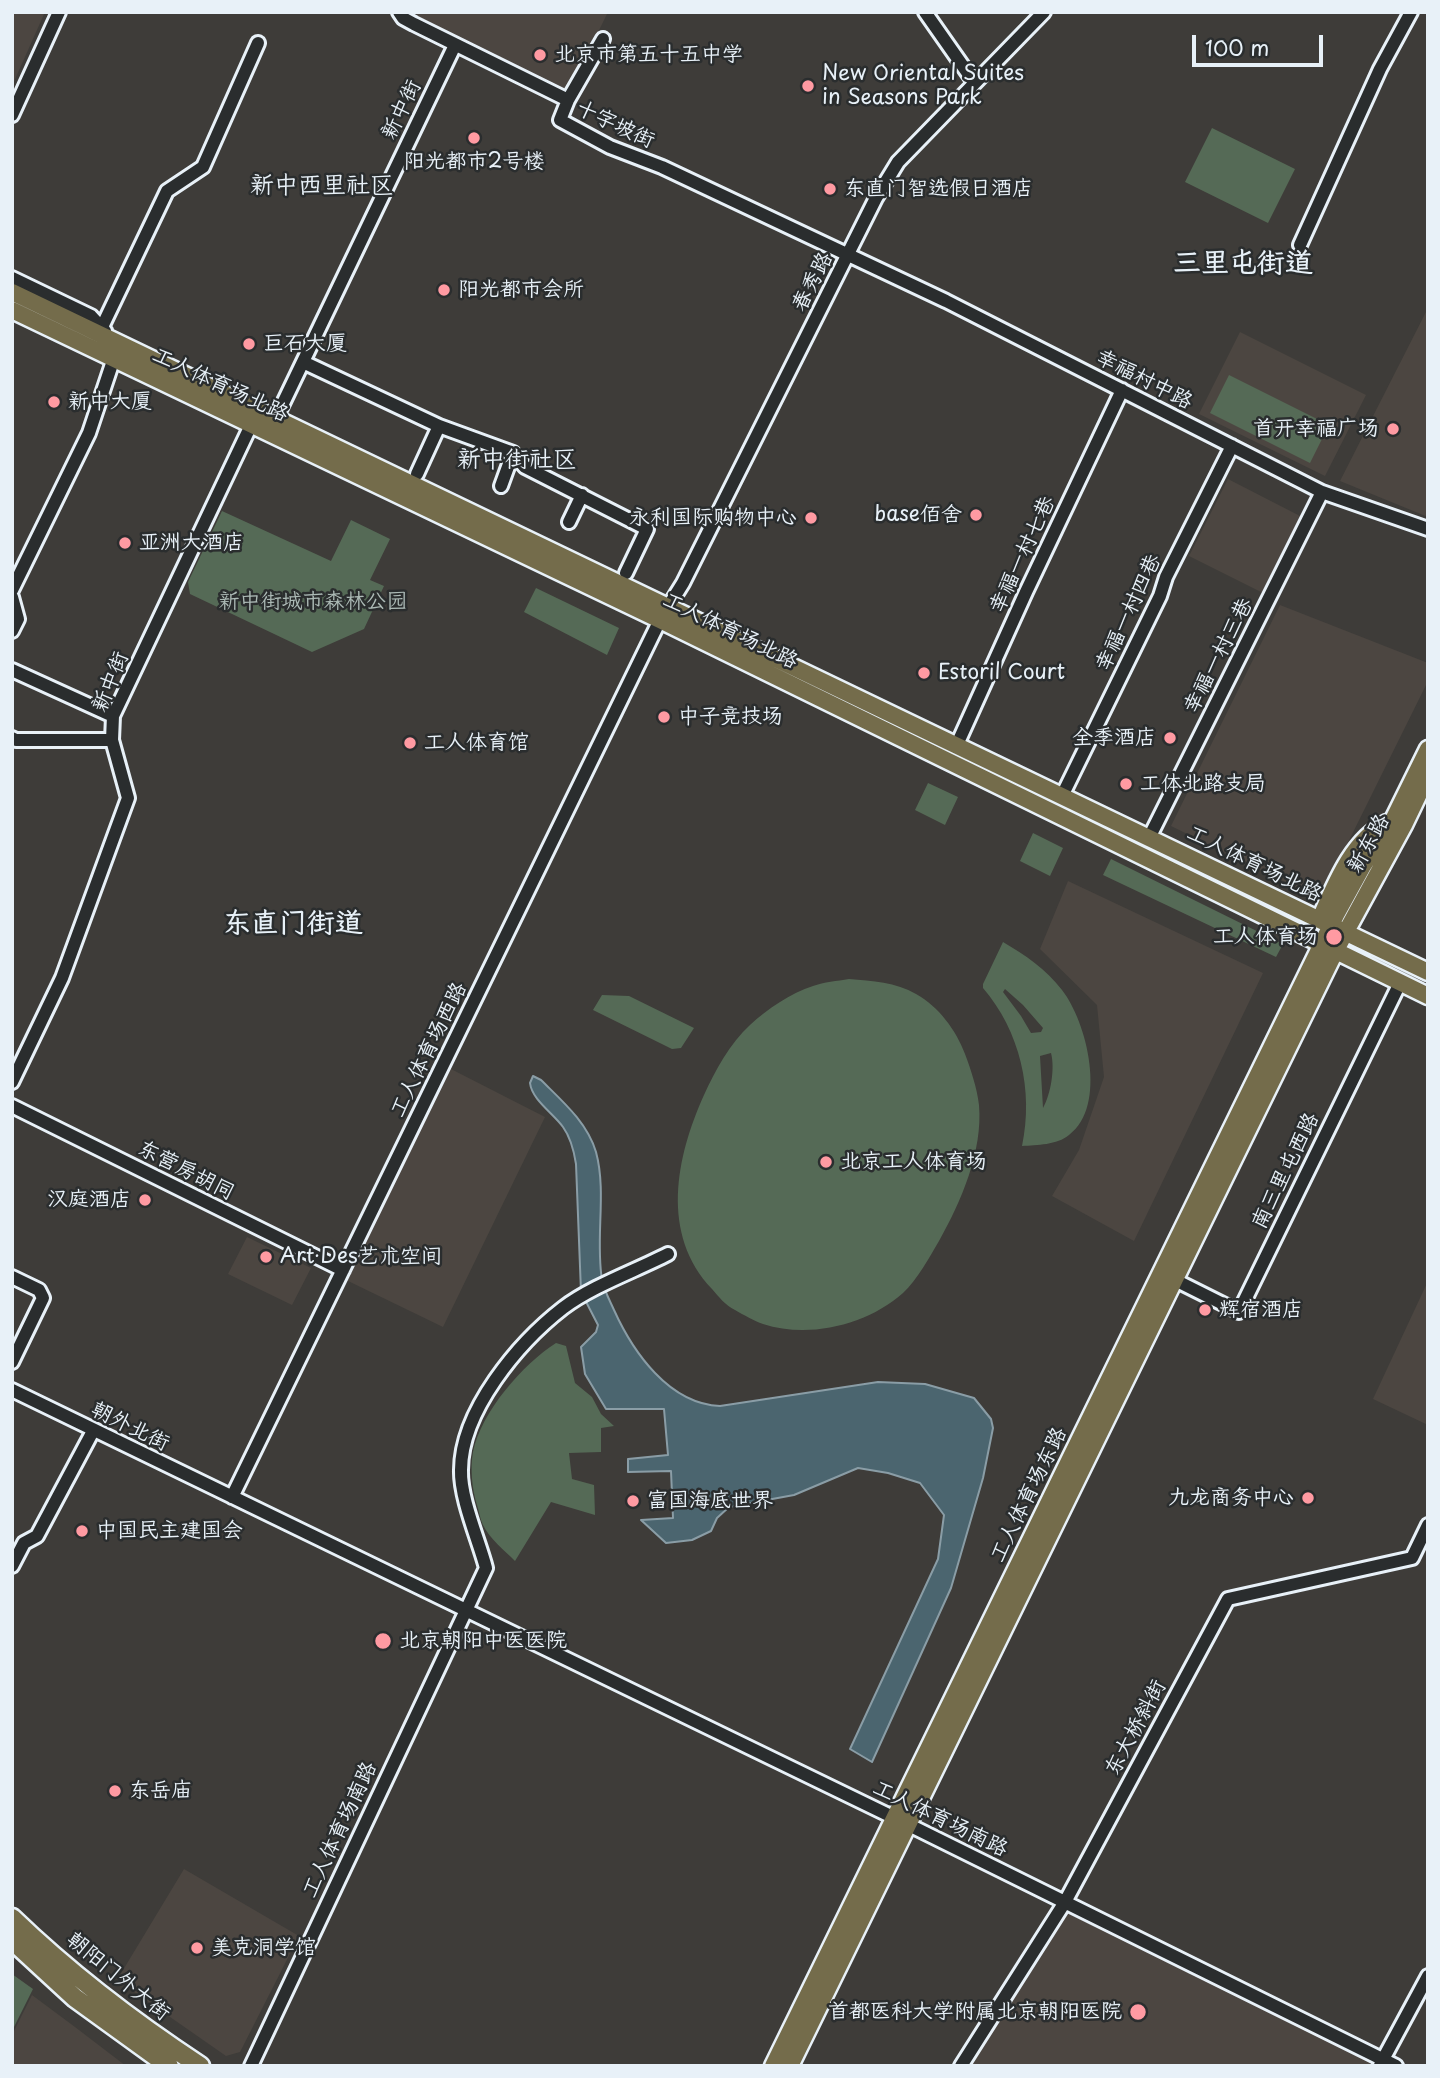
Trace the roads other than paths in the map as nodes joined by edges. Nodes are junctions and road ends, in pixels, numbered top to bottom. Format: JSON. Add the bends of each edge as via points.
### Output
{"nodes":[{"id":1,"x":59,"y":12,"type":"edge"},
{"id":2,"x":399,"y":12,"type":"edge"},
{"id":3,"x":925,"y":12,"type":"edge"},
{"id":4,"x":1044,"y":12,"type":"edge"},
{"id":5,"x":1411,"y":12,"type":"edge"},
{"id":6,"x":603,"y":40,"type":"dead end"},
{"id":7,"x":258,"y":43,"type":"dead end"},
{"id":8,"x":455,"y":45,"type":"junction"},
{"id":9,"x":974,"y":82,"type":"junction"},
{"id":10,"x":568,"y":100,"type":"junction"},
{"id":11,"x":12,"y":115,"type":"edge"},
{"id":12,"x":1300,"y":245,"type":"dead end"},
{"id":13,"x":848,"y":255,"type":"junction"},
{"id":14,"x":12,"y":278,"type":"edge"},
{"id":15,"x":12,"y":292,"type":"edge"},
{"id":16,"x":12,"y":310,"type":"edge"},
{"id":17,"x":102,"y":327,"type":"junction"},
{"id":18,"x":115,"y":349,"type":"junction"},
{"id":19,"x":303,"y":362,"type":"junction"},
{"id":20,"x":1122,"y":390,"type":"junction"},
{"id":21,"x":276,"y":418,"type":"junction"},
{"id":22,"x":252,"y":423,"type":"junction"},
{"id":23,"x":439,"y":426,"type":"junction"},
{"id":24,"x":1233,"y":446,"type":"junction"},
{"id":25,"x":513,"y":453,"type":"junction"},
{"id":26,"x":416,"y":474,"type":"dead end"},
{"id":27,"x":501,"y":486,"type":"dead end"},
{"id":28,"x":1322,"y":492,"type":"junction"},
{"id":29,"x":582,"y":495,"type":"junction"},
{"id":30,"x":569,"y":522,"type":"dead end"},
{"id":31,"x":1428,"y":529,"type":"edge"},
{"id":32,"x":626,"y":573,"type":"dead end"},
{"id":33,"x":12,"y":590,"type":"edge"},
{"id":34,"x":12,"y":597,"type":"edge"},
{"id":35,"x":664,"y":613,"type":"junction"},
{"id":36,"x":12,"y":631,"type":"edge"},
{"id":37,"x":12,"y":670,"type":"edge"},
{"id":38,"x":113,"y":716,"type":"junction"},
{"id":39,"x":12,"y":738,"type":"edge"},
{"id":40,"x":960,"y":738,"type":"dead end"},
{"id":41,"x":113,"y":740,"type":"junction"},
{"id":42,"x":1428,"y":750,"type":"edge"},
{"id":43,"x":1428,"y":775,"type":"edge"},
{"id":44,"x":1062,"y":796,"type":"junction"},
{"id":45,"x":1149,"y":838,"type":"junction"},
{"id":46,"x":1332,"y":926,"type":"junction"},
{"id":47,"x":1329,"y":947,"type":"junction"},
{"id":48,"x":1428,"y":972,"type":"edge"},
{"id":49,"x":1400,"y":983,"type":"junction"},
{"id":50,"x":1428,"y":996,"type":"edge"},
{"id":51,"x":12,"y":1082,"type":"edge"},
{"id":52,"x":12,"y":1106,"type":"edge"},
{"id":53,"x":668,"y":1254,"type":"dead end"},
{"id":54,"x":343,"y":1270,"type":"junction"},
{"id":55,"x":12,"y":1277,"type":"edge"},
{"id":56,"x":1175,"y":1280,"type":"junction"},
{"id":57,"x":12,"y":1363,"type":"edge"},
{"id":58,"x":12,"y":1390,"type":"edge"},
{"id":59,"x":93,"y":1431,"type":"junction"},
{"id":60,"x":232,"y":1497,"type":"junction"},
{"id":61,"x":1428,"y":1525,"type":"edge"},
{"id":62,"x":12,"y":1566,"type":"edge"},
{"id":63,"x":465,"y":1611,"type":"junction"},
{"id":64,"x":901,"y":1821,"type":"junction"},
{"id":65,"x":1065,"y":1902,"type":"junction"},
{"id":66,"x":12,"y":1918,"type":"edge"},
{"id":67,"x":12,"y":1940,"type":"edge"},
{"id":68,"x":1428,"y":1976,"type":"edge"},
{"id":69,"x":1382,"y":2063,"type":"edge"},
{"id":70,"x":169,"y":2066,"type":"edge"},
{"id":71,"x":200,"y":2066,"type":"edge"},
{"id":72,"x":251,"y":2066,"type":"edge"},
{"id":73,"x":774,"y":2066,"type":"edge"},
{"id":74,"x":790,"y":2066,"type":"edge"},
{"id":75,"x":961,"y":2066,"type":"edge"},
{"id":76,"x":1396,"y":2066,"type":"edge"}],
"edges":[{"from":1,"to":11,"type":"street"},
{"from":2,"to":8,"type":"street","name":"十字坡街"},
{"from":3,"to":9,"type":"street"},
{"from":4,"to":9,"type":"street","name":"春秀路"},
{"from":5,"to":12,"type":"street"},
{"from":6,"to":10,"type":"street"},
{"from":7,"to":17,"type":"street","via":[[203,167],[167,191]]},
{"from":8,"to":10,"type":"street","name":"十字坡街"},
{"from":8,"to":19,"type":"street","name":"新中街"},
{"from":9,"to":13,"type":"street","name":"春秀路","via":[[898,162]]},
{"from":10,"to":13,"type":"street","name":"十字坡街","via":[[560,120]]},
{"from":13,"to":20,"type":"street","name":"幸福村中路"},
{"from":13,"to":35,"type":"street","name":"春秀路"},
{"from":14,"to":17,"type":"street","name":"工人体育场北路","via":[[91,316]]},
{"from":15,"to":18,"type":"main road","name":"工人体育场北路"},
{"from":16,"to":18,"type":"main road","name":"工人体育场北路"},
{"from":17,"to":18,"type":"street","name":"工人体育场北路"},
{"from":18,"to":21,"type":"main road","name":"工人体育场北路"},
{"from":18,"to":22,"type":"main road","name":"工人体育场北路"},
{"from":18,"to":33,"type":"street","via":[[89,433]]},
{"from":19,"to":21,"type":"street","name":"新中街"},
{"from":19,"to":23,"type":"street"},
{"from":20,"to":24,"type":"street","name":"幸福村中路"},
{"from":20,"to":40,"type":"street","name":"幸福一村七巷"},
{"from":21,"to":35,"type":"main road","name":"工人体育场北路"},
{"from":22,"to":35,"type":"main road","name":"工人体育场北路"},
{"from":22,"to":38,"type":"street","name":"新中街"},
{"from":23,"to":25,"type":"street"},
{"from":23,"to":26,"type":"street"},
{"from":24,"to":28,"type":"street","name":"幸福村中路"},
{"from":24,"to":44,"type":"street","name":"幸福一村四巷"},
{"from":25,"to":27,"type":"street"},
{"from":25,"to":29,"type":"street","via":[[525,467]]},
{"from":28,"to":31,"type":"street","name":"幸福村中路"},
{"from":28,"to":45,"type":"street","name":"幸福一村三巷"},
{"from":29,"to":30,"type":"street"},
{"from":29,"to":32,"type":"street","via":[[647,529]]},
{"from":34,"to":36,"type":"street","via":[[18,619]]},
{"from":35,"to":44,"type":"main road","name":"工人体育场北路"},
{"from":35,"to":47,"type":"main road","name":"工人体育场北路"},
{"from":35,"to":54,"type":"street","name":"工人体育场西路"},
{"from":37,"to":38,"type":"street"},
{"from":38,"to":41,"type":"street","name":"新中街"},
{"from":39,"to":41,"type":"street"},
{"from":41,"to":51,"type":"street","name":"新中街","via":[[128,798],[62,978]]},
{"from":42,"to":46,"type":"main road","name":"新东路","via":[[1393,820],[1357,847]]},
{"from":43,"to":46,"type":"main road","name":"新东路","via":[[1404,825]]},
{"from":44,"to":45,"type":"main road","name":"工人体育场北路"},
{"from":45,"to":46,"type":"main road","name":"工人体育场北路"},
{"from":46,"to":47,"type":"main road"},
{"from":46,"to":48,"type":"main road","name":"工人体育场北路"},
{"from":47,"to":49,"type":"main road","name":"工人体育场北路"},
{"from":47,"to":56,"type":"main road","name":"工人体育场东路"},
{"from":47,"to":64,"type":"main road","name":"工人体育场东路"},
{"from":49,"to":50,"type":"main road","name":"工人体育场北路"},
{"from":49,"to":56,"type":"street","name":"南三里屯西路","via":[[1239,1312]]},
{"from":52,"to":54,"type":"street","name":"东营房胡同"},
{"from":53,"to":63,"type":"street","via":[[562,1309],[507,1362],[482,1402],[462,1450],[460,1474],[486,1568]]},
{"from":54,"to":60,"type":"street","name":"工人体育场西路"},
{"from":55,"to":57,"type":"street","via":[[38,1290],[43,1298]]},
{"from":56,"to":64,"type":"main road","name":"工人体育场东路"},
{"from":58,"to":59,"type":"street","name":"朝外北街"},
{"from":59,"to":60,"type":"street","name":"朝外北街"},
{"from":59,"to":62,"type":"street","via":[[37,1536],[24,1543]]},
{"from":60,"to":63,"type":"street","name":"工人体育场南路"},
{"from":61,"to":65,"type":"street","name":"东大桥斜街","via":[[1412,1558],[1228,1599]]},
{"from":63,"to":64,"type":"street","name":"工人体育场南路"},
{"from":63,"to":72,"type":"street","name":"工人体育场南路"},
{"from":64,"to":65,"type":"street","name":"工人体育场南路"},
{"from":64,"to":73,"type":"main road","name":"工人体育场东路"},
{"from":64,"to":74,"type":"main road","name":"工人体育场东路"},
{"from":65,"to":69,"type":"street","name":"工人体育场南路"},
{"from":65,"to":75,"type":"street","name":"东大桥斜街"},
{"from":66,"to":71,"type":"highway","name":"朝阳门外大街","via":[[102,1997]]},
{"from":67,"to":70,"type":"highway","name":"朝阳门外大街","via":[[75,1998]]},
{"from":68,"to":69,"type":"street"},
{"from":69,"to":76,"type":"street","name":"工人体育场南路"}]}
